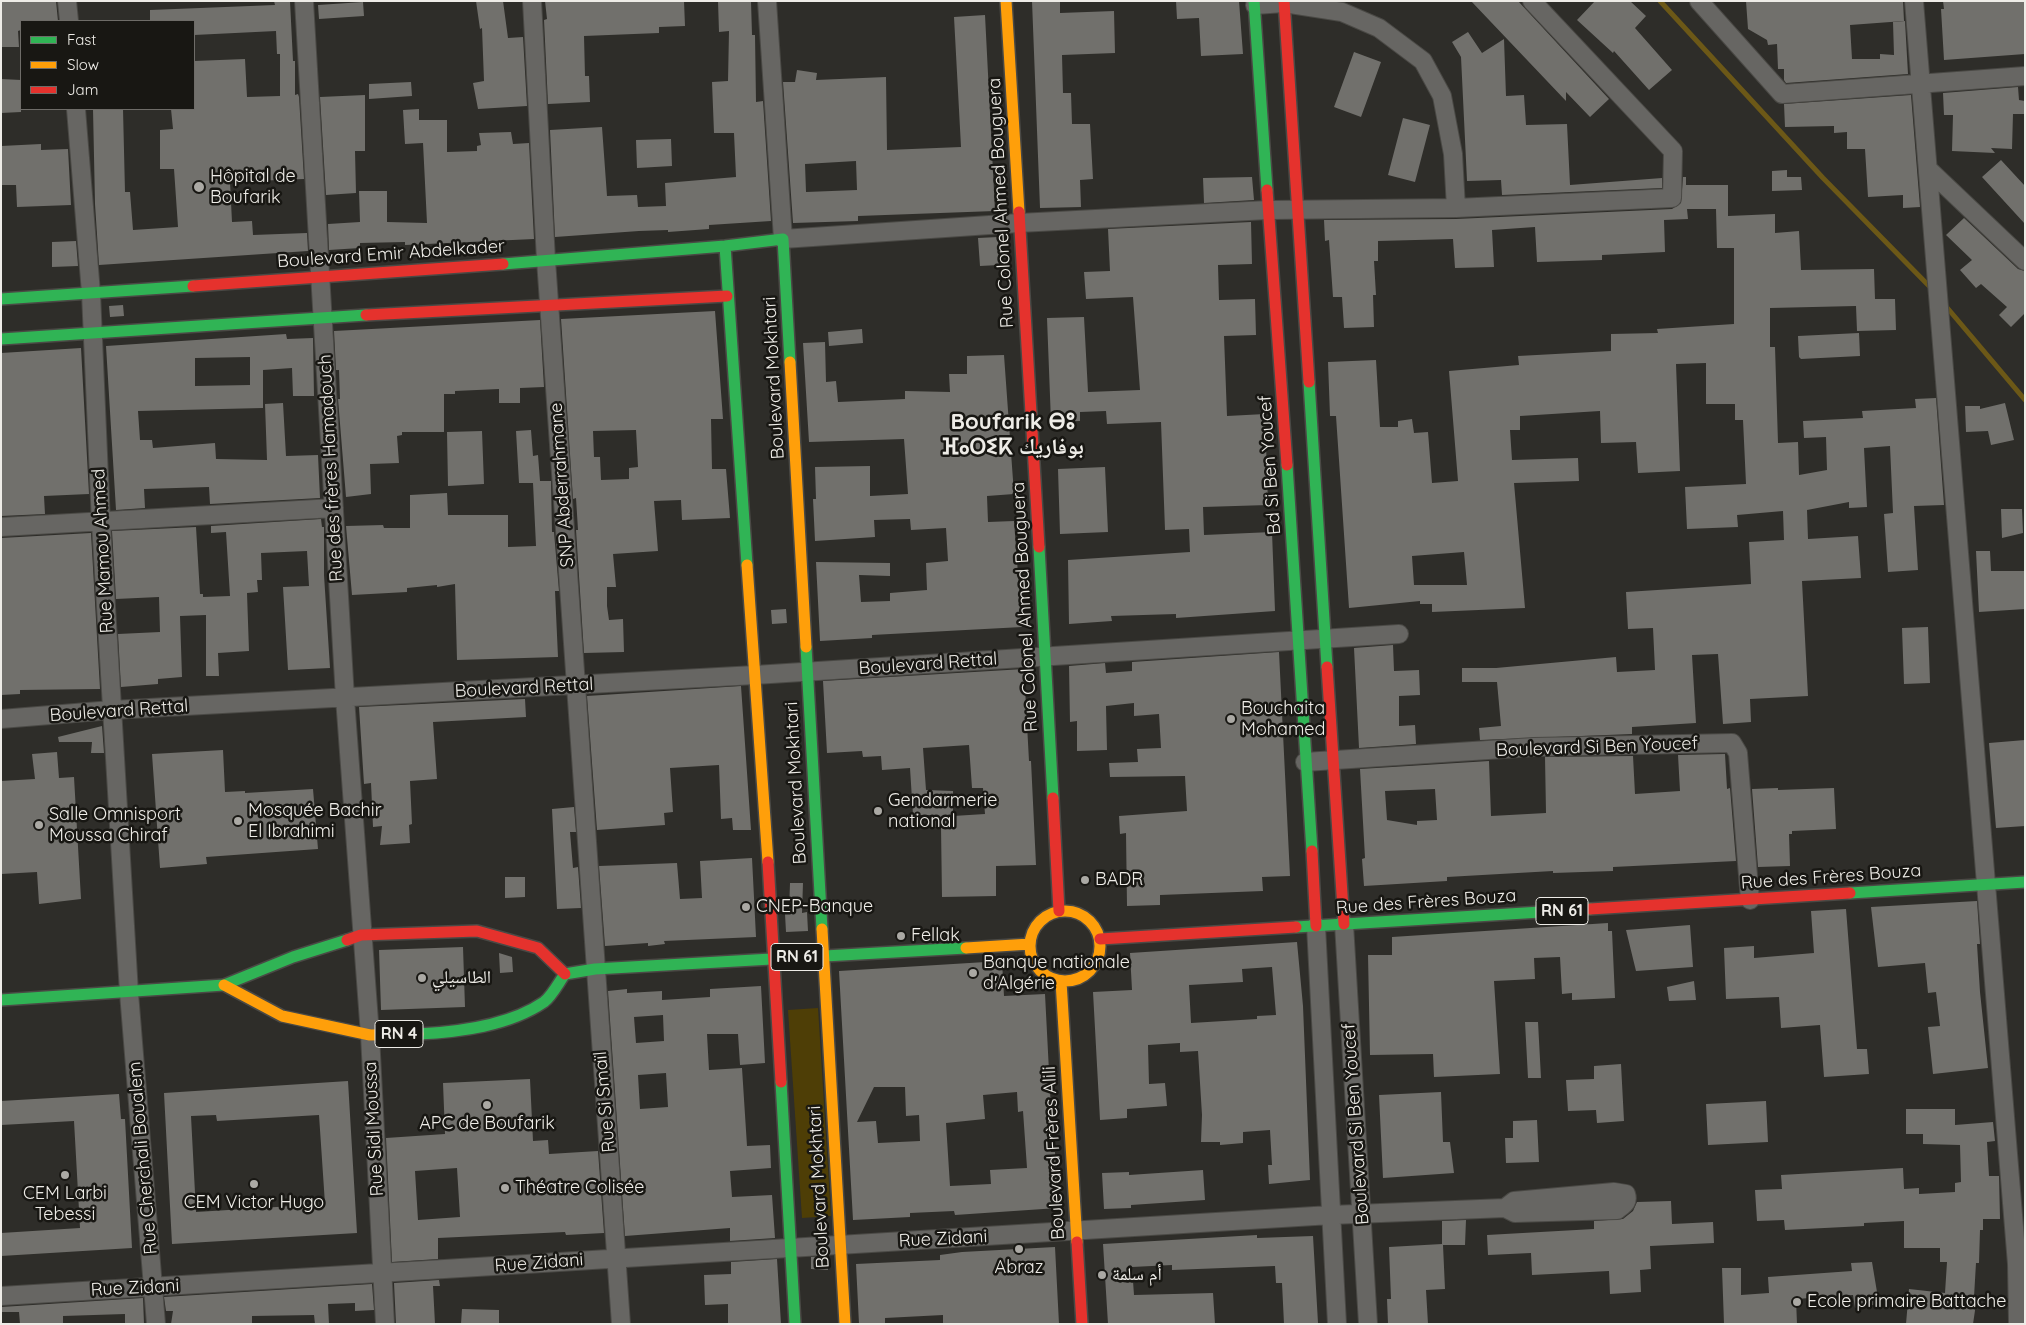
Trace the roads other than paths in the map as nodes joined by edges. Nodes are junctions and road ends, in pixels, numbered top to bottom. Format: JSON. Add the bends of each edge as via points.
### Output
{"nodes":[{"id":1,"x":67,"y":1,"type":"edge"},
{"id":2,"x":304,"y":1,"type":"edge"},
{"id":3,"x":532,"y":1,"type":"edge"},
{"id":4,"x":767,"y":1,"type":"edge"},
{"id":5,"x":1006,"y":1,"type":"edge"},
{"id":6,"x":1532,"y":1,"type":"edge"},
{"id":7,"x":1699,"y":1,"type":"edge"},
{"id":8,"x":1914,"y":1,"type":"edge"},
{"id":9,"x":1284,"y":2,"type":"edge"},
{"id":10,"x":1255,"y":3,"type":"edge"},
{"id":11,"x":69,"y":20,"type":"edge"},
{"id":12,"x":2025,"y":76,"type":"edge"},
{"id":13,"x":1921,"y":83,"type":"junction"},
{"id":14,"x":76,"y":110,"type":"edge"},
{"id":15,"x":1928,"y":169,"type":"junction"},
{"id":16,"x":1456,"y":208,"type":"junction"},
{"id":17,"x":1298,"y":209,"type":"junction"},
{"id":18,"x":1268,"y":210,"type":"junction"},
{"id":19,"x":1019,"y":223,"type":"junction"},
{"id":20,"x":783,"y":239,"type":"junction"},
{"id":21,"x":725,"y":246,"type":"junction"},
{"id":22,"x":546,"y":260,"type":"junction"},
{"id":23,"x":2025,"y":262,"type":"edge"},
{"id":24,"x":320,"y":278,"type":"junction"},
{"id":25,"x":91,"y":294,"type":"junction"},
{"id":26,"x":728,"y":296,"type":"junction"},
{"id":27,"x":1,"y":299,"type":"edge"},
{"id":28,"x":550,"y":305,"type":"junction"},
{"id":29,"x":322,"y":317,"type":"junction"},
{"id":30,"x":93,"y":334,"type":"junction"},
{"id":31,"x":1,"y":339,"type":"edge"},
{"id":32,"x":1294,"y":361,"type":"junction"},
{"id":33,"x":334,"y":508,"type":"junction"},
{"id":34,"x":101,"y":522,"type":"junction"},
{"id":35,"x":1,"y":527,"type":"edge"},
{"id":36,"x":1399,"y":634,"type":"dead end"},
{"id":37,"x":1324,"y":638,"type":"junction"},
{"id":38,"x":1299,"y":640,"type":"junction"},
{"id":39,"x":1046,"y":656,"type":"junction"},
{"id":40,"x":808,"y":672,"type":"junction"},
{"id":41,"x":755,"y":676,"type":"junction"},
{"id":42,"x":575,"y":685,"type":"junction"},
{"id":43,"x":345,"y":698,"type":"junction"},
{"id":44,"x":112,"y":710,"type":"junction"},
{"id":45,"x":1,"y":718,"type":"edge"},
{"id":46,"x":1333,"y":761,"type":"junction"},
{"id":47,"x":1305,"y":762,"type":"junction"},
{"id":48,"x":2025,"y":882,"type":"edge"},
{"id":49,"x":1987,"y":885,"type":"junction"},
{"id":50,"x":1750,"y":900,"type":"junction"},
{"id":51,"x":1059,"y":911,"type":"junction"},
{"id":52,"x":1344,"y":924,"type":"junction"},
{"id":53,"x":1316,"y":926,"type":"junction"},
{"id":54,"x":361,"y":935,"type":"junction"},
{"id":55,"x":1100,"y":939,"type":"junction"},
{"id":56,"x":1030,"y":944,"type":"junction"},
{"id":57,"x":824,"y":956,"type":"junction"},
{"id":58,"x":774,"y":959,"type":"junction"},
{"id":59,"x":595,"y":969,"type":"junction"},
{"id":60,"x":565,"y":974,"type":"junction"},
{"id":61,"x":1062,"y":981,"type":"junction"},
{"id":62,"x":224,"y":985,"type":"junction"},
{"id":63,"x":129,"y":993,"type":"junction"},
{"id":64,"x":1,"y":1000,"type":"edge"},
{"id":65,"x":370,"y":1035,"type":"junction"},
{"id":66,"x":1505,"y":1208,"type":"junction"},
{"id":67,"x":1331,"y":1215,"type":"junction"},
{"id":68,"x":1362,"y":1215,"type":"junction"},
{"id":69,"x":1077,"y":1231,"type":"junction"},
{"id":70,"x":840,"y":1246,"type":"junction"},
{"id":71,"x":791,"y":1249,"type":"junction"},
{"id":72,"x":618,"y":1257,"type":"junction"},
{"id":73,"x":382,"y":1273,"type":"junction"},
{"id":74,"x":154,"y":1287,"type":"junction"},
{"id":75,"x":1,"y":1296,"type":"edge"},
{"id":76,"x":156,"y":1324,"type":"edge"},
{"id":77,"x":385,"y":1324,"type":"edge"},
{"id":78,"x":621,"y":1324,"type":"edge"},
{"id":79,"x":795,"y":1324,"type":"edge"},
{"id":80,"x":845,"y":1324,"type":"edge"},
{"id":81,"x":1082,"y":1324,"type":"edge"},
{"id":82,"x":1337,"y":1324,"type":"edge"},
{"id":83,"x":1368,"y":1324,"type":"edge"},
{"id":84,"x":2018,"y":1324,"type":"edge"}],
"edges":[{"from":1,"to":11,"type":"street"},
{"from":2,"to":24,"type":"street","name":"Rue des frères Hamadouch"},
{"from":3,"to":22,"type":"street","name":"SNP Abderrahmane"},
{"from":4,"to":20,"type":"street"},
{"from":5,"to":19,"type":"street","name":"Rue Colonel Ahmed Bouguera"},
{"from":6,"to":16,"type":"street","via":[[1673,151],[1672,198]]},
{"from":7,"to":13,"type":"street","via":[[1782,94]]},
{"from":8,"to":13,"type":"street"},
{"from":9,"to":10,"type":"street"},
{"from":9,"to":16,"type":"street","via":[[1342,12],[1379,28],[1422,61],[1442,96],[1453,154]]},
{"from":9,"to":17,"type":"street","name":"Bd Si Ben Youcef"},
{"from":10,"to":18,"type":"street","name":"Bd Si Ben Youcef"},
{"from":12,"to":13,"type":"street"},
{"from":13,"to":15,"type":"street"},
{"from":14,"to":25,"type":"street","name":"Rue Mamou Ahmed"},
{"from":15,"to":23,"type":"street"},
{"from":15,"to":49,"type":"street"},
{"from":16,"to":17,"type":"street"},
{"from":17,"to":18,"type":"street"},
{"from":17,"to":32,"type":"street","name":"Bd Si Ben Youcef"},
{"from":18,"to":19,"type":"street"},
{"from":18,"to":32,"type":"street","name":"Bd Si Ben Youcef"},
{"from":19,"to":20,"type":"street"},
{"from":19,"to":39,"type":"street","name":"Rue Colonel Ahmed Bouguera"},
{"from":20,"to":21,"type":"street","name":"Boulevard Emir Abdelkader"},
{"from":20,"to":40,"type":"street","name":"Boulevard Mokhtari"},
{"from":21,"to":22,"type":"street","name":"Boulevard Emir Abdelkader"},
{"from":21,"to":26,"type":"street","name":"Boulevard Mokhtari"},
{"from":22,"to":24,"type":"street","name":"Boulevard Emir Abdelkader"},
{"from":22,"to":28,"type":"street","name":"SNP Abderrahmane"},
{"from":24,"to":25,"type":"street","name":"Boulevard Emir Abdelkader"},
{"from":24,"to":29,"type":"street","name":"Rue des frères Hamadouch"},
{"from":25,"to":27,"type":"street","name":"Boulevard Emir Abdelkader"},
{"from":25,"to":30,"type":"street","name":"Rue Mamou Ahmed"},
{"from":26,"to":28,"type":"street"},
{"from":26,"to":41,"type":"street","name":"Boulevard Mokhtari"},
{"from":28,"to":29,"type":"street"},
{"from":28,"to":42,"type":"street","name":"SNP Abderrahmane"},
{"from":29,"to":30,"type":"street"},
{"from":29,"to":33,"type":"street","name":"Rue des frères Hamadouch"},
{"from":30,"to":31,"type":"street"},
{"from":30,"to":34,"type":"street","name":"Rue Mamou Ahmed"},
{"from":32,"to":37,"type":"street","name":"Bd Si Ben Youcef"},
{"from":32,"to":38,"type":"street","name":"Bd Si Ben Youcef"},
{"from":33,"to":34,"type":"street"},
{"from":33,"to":43,"type":"street","name":"Rue des frères Hamadouch"},
{"from":34,"to":35,"type":"street"},
{"from":34,"to":44,"type":"street","name":"Rue Mamou Ahmed"},
{"from":36,"to":37,"type":"street","name":"Boulevard Rettal"},
{"from":37,"to":38,"type":"street","name":"Boulevard Rettal"},
{"from":37,"to":46,"type":"street","name":"Bd Si Ben Youcef"},
{"from":38,"to":39,"type":"street","name":"Boulevard Rettal"},
{"from":38,"to":47,"type":"street","name":"Bd Si Ben Youcef"},
{"from":39,"to":40,"type":"street","name":"Boulevard Rettal"},
{"from":39,"to":51,"type":"street","name":"Rue Colonel Ahmed Bouguera"},
{"from":40,"to":41,"type":"street","name":"Boulevard Rettal"},
{"from":40,"to":57,"type":"street","name":"Boulevard Mokhtari"},
{"from":41,"to":42,"type":"street","name":"Boulevard Rettal"},
{"from":41,"to":58,"type":"street","name":"Boulevard Mokhtari"},
{"from":42,"to":43,"type":"street","name":"Boulevard Rettal"},
{"from":42,"to":59,"type":"street","name":"SNP Abderrahmane"},
{"from":43,"to":44,"type":"street","name":"Boulevard Rettal"},
{"from":43,"to":54,"type":"street","name":"Rue des frères Hamadouch"},
{"from":44,"to":45,"type":"street","name":"Boulevard Rettal"},
{"from":44,"to":63,"type":"street","name":"Rue Mamou Ahmed"},
{"from":46,"to":47,"type":"street","name":"Boulevard Si Ben Youcef"},
{"from":46,"to":50,"type":"street","name":"Boulevard Si Ben Youcef","via":[[1534,747],[1732,743],[1738,753]]},
{"from":46,"to":52,"type":"street","name":"Bd Si Ben Youcef"},
{"from":47,"to":53,"type":"street","name":"Bd Si Ben Youcef"},
{"from":48,"to":49,"type":"street","name":"Rue des Frères Bouza","number":"RN 61"},
{"from":49,"to":50,"type":"street","name":"Rue des Frères Bouza","number":"RN 61"},
{"from":49,"to":84,"type":"street","via":[[2017,1264]]},
{"from":50,"to":52,"type":"street","name":"Rue des Frères Bouza","number":"RN 61"},
{"from":51,"to":55,"type":"street","via":[[1081,914],[1089,920]]},
{"from":51,"to":56,"type":"street","via":[[1039,922],[1032,932]]},
{"from":52,"to":53,"type":"street","name":"Rue des Frères Bouza","number":"RN 61"},
{"from":52,"to":68,"type":"street","name":"Boulevard Si Ben Youcef"},
{"from":53,"to":55,"type":"street","name":"Rue des Frères Bouza","number":"RN 61"},
{"from":53,"to":67,"type":"street","name":"Boulevard Si Ben Youcef"},
{"from":54,"to":60,"type":"street","via":[[477,931],[538,948]]},
{"from":54,"to":62,"type":"street","via":[[293,957]]},
{"from":54,"to":65,"type":"street","name":"Rue Sidi Moussa"},
{"from":55,"to":61,"type":"street","via":[[1100,952],[1086,974]]},
{"from":56,"to":57,"type":"street","number":"RN 61"},
{"from":56,"to":61,"type":"street","via":[[1035,964],[1042,973]]},
{"from":57,"to":58,"type":"street","number":"RN 61"},
{"from":57,"to":70,"type":"street","name":"Boulevard Mokhtari"},
{"from":58,"to":59,"type":"street","number":"RN 61"},
{"from":58,"to":71,"type":"street","name":"Boulevard Mokhtari"},
{"from":59,"to":60,"type":"street","number":"RN 61"},
{"from":59,"to":72,"type":"street","name":"Rue Si Smaïl"},
{"from":60,"to":65,"type":"street","number":"RN 4","via":[[545,1001],[496,1024],[438,1033]]},
{"from":61,"to":69,"type":"street","name":"Boulevard Frères Alili"},
{"from":62,"to":63,"type":"street"},
{"from":62,"to":65,"type":"street","number":"RN 4","via":[[282,1016]]},
{"from":63,"to":64,"type":"street"},
{"from":63,"to":74,"type":"street","name":"Rue Cherchali Boualem"},
{"from":65,"to":73,"type":"street","name":"Rue Sidi Moussa"},
{"from":66,"to":66,"type":"street","via":[[1515,1213],[1617,1210],[1628,1199],[1626,1194],[1614,1192],[1514,1201]]},
{"from":66,"to":68,"type":"street","name":"Rue Zidani"},
{"from":67,"to":68,"type":"street","name":"Rue Zidani"},
{"from":67,"to":69,"type":"street","name":"Rue Zidani"},
{"from":67,"to":82,"type":"street","name":"Boulevard Si Ben Youcef"},
{"from":68,"to":83,"type":"street","name":"Boulevard Si Ben Youcef"},
{"from":69,"to":70,"type":"street","name":"Rue Zidani"},
{"from":69,"to":81,"type":"street","name":"Boulevard Frères Alili"},
{"from":70,"to":71,"type":"street","name":"Rue Zidani"},
{"from":70,"to":80,"type":"street","name":"Boulevard Mokhtari"},
{"from":71,"to":72,"type":"street","name":"Rue Zidani"},
{"from":71,"to":79,"type":"street","name":"Boulevard Mokhtari"},
{"from":72,"to":73,"type":"street","name":"Rue Zidani"},
{"from":72,"to":78,"type":"street","name":"Rue Si Smaïl"},
{"from":73,"to":74,"type":"street","name":"Rue Zidani"},
{"from":73,"to":77,"type":"street","name":"Rue Sidi Moussa"},
{"from":74,"to":75,"type":"street","name":"Rue Zidani"},
{"from":74,"to":76,"type":"street","name":"Rue Cherchali Boualem"}]}
